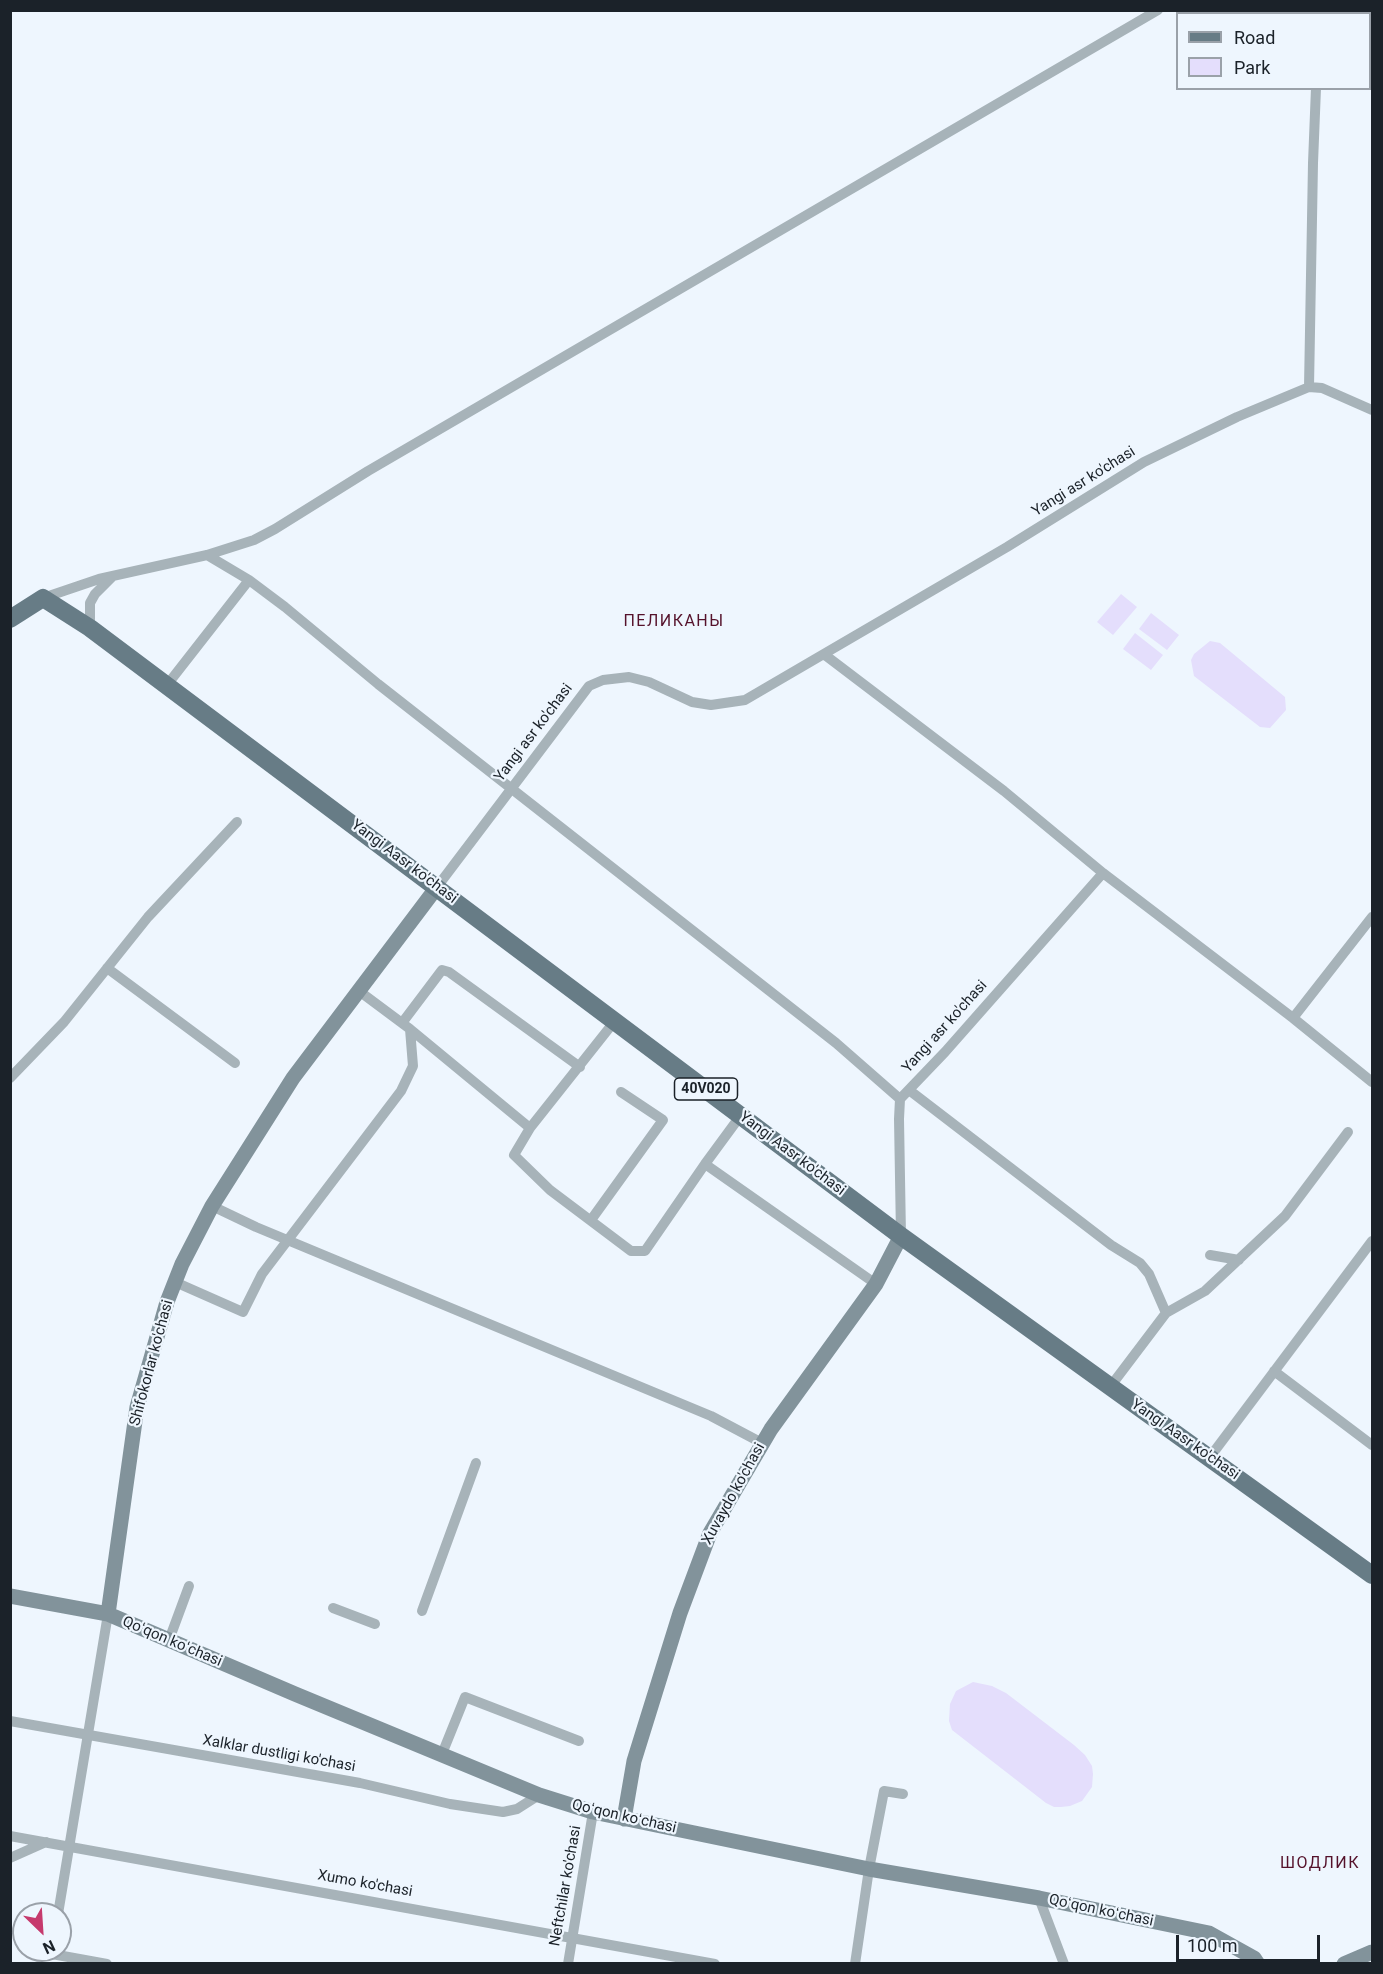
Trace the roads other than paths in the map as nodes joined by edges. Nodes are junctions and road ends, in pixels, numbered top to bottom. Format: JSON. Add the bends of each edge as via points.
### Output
{"nodes":[{"id":1,"x":1158,"y":10,"type":"edge"},
{"id":2,"x":1316,"y":90,"type":"edge"},
{"id":3,"x":1309,"y":387,"type":"junction"},
{"id":4,"x":1372,"y":410,"type":"edge"},
{"id":5,"x":207,"y":555,"type":"junction"},
{"id":6,"x":116,"y":574,"type":"junction"},
{"id":7,"x":249,"y":580,"type":"junction"},
{"id":8,"x":41,"y":605,"type":"junction"},
{"id":9,"x":10,"y":619,"type":"edge"},
{"id":10,"x":90,"y":628,"type":"junction"},
{"id":11,"x":10,"y":633,"type":"edge"},
{"id":12,"x":825,"y":655,"type":"junction"},
{"id":13,"x":167,"y":685,"type":"junction"},
{"id":14,"x":511,"y":788,"type":"junction"},
{"id":15,"x":237,"y":822,"type":"dead end"},
{"id":16,"x":1103,"y":873,"type":"junction"},
{"id":17,"x":437,"y":887,"type":"junction"},
{"id":18,"x":1372,"y":917,"type":"edge"},
{"id":19,"x":107,"y":968,"type":"junction"},
{"id":20,"x":358,"y":991,"type":"junction"},
{"id":21,"x":1293,"y":1018,"type":"junction"},
{"id":22,"x":614,"y":1022,"type":"junction"},
{"id":23,"x":406,"y":1026,"type":"junction"},
{"id":24,"x":235,"y":1063,"type":"dead end"},
{"id":25,"x":580,"y":1067,"type":"junction"},
{"id":26,"x":10,"y":1078,"type":"edge"},
{"id":27,"x":1372,"y":1082,"type":"edge"},
{"id":28,"x":909,"y":1089,"type":"junction"},
{"id":29,"x":621,"y":1092,"type":"dead end"},
{"id":30,"x":900,"y":1099,"type":"junction"},
{"id":31,"x":741,"y":1115,"type":"junction"},
{"id":32,"x":530,"y":1128,"type":"junction"},
{"id":33,"x":1348,"y":1132,"type":"dead end"},
{"id":34,"x":705,"y":1164,"type":"junction"},
{"id":35,"x":212,"y":1206,"type":"junction"},
{"id":36,"x":591,"y":1220,"type":"junction"},
{"id":37,"x":901,"y":1236,"type":"junction"},
{"id":38,"x":287,"y":1239,"type":"junction"},
{"id":39,"x":1372,"y":1241,"type":"edge"},
{"id":40,"x":1210,"y":1255,"type":"dead end"},
{"id":41,"x":1239,"y":1260,"type":"junction"},
{"id":42,"x":175,"y":1281,"type":"junction"},
{"id":43,"x":876,"y":1284,"type":"junction"},
{"id":44,"x":1166,"y":1313,"type":"junction"},
{"id":45,"x":1274,"y":1371,"type":"junction"},
{"id":46,"x":1110,"y":1387,"type":"junction"},
{"id":47,"x":762,"y":1443,"type":"junction"},
{"id":48,"x":1372,"y":1445,"type":"edge"},
{"id":49,"x":1210,"y":1457,"type":"junction"},
{"id":50,"x":477,"y":1463,"type":"dead end"},
{"id":51,"x":1372,"y":1575,"type":"edge"},
{"id":52,"x":189,"y":1586,"type":"dead end"},
{"id":53,"x":10,"y":1596,"type":"edge"},
{"id":54,"x":333,"y":1608,"type":"dead end"},
{"id":55,"x":422,"y":1611,"type":"dead end"},
{"id":56,"x":108,"y":1614,"type":"junction"},
{"id":57,"x":375,"y":1624,"type":"dead end"},
{"id":58,"x":169,"y":1640,"type":"junction"},
{"id":59,"x":10,"y":1721,"type":"edge"},
{"id":60,"x":88,"y":1735,"type":"junction"},
{"id":61,"x":579,"y":1742,"type":"dead end"},
{"id":62,"x":442,"y":1754,"type":"junction"},
{"id":63,"x":903,"y":1794,"type":"dead end"},
{"id":64,"x":539,"y":1795,"type":"junction"},
{"id":65,"x":593,"y":1812,"type":"junction"},
{"id":66,"x":624,"y":1819,"type":"junction"},
{"id":67,"x":10,"y":1836,"type":"edge"},
{"id":68,"x":46,"y":1842,"type":"junction"},
{"id":69,"x":70,"y":1845,"type":"junction"},
{"id":70,"x":10,"y":1858,"type":"edge"},
{"id":71,"x":869,"y":1869,"type":"junction"},
{"id":72,"x":1039,"y":1898,"type":"junction"},
{"id":73,"x":60,"y":1902,"type":"edge"},
{"id":74,"x":573,"y":1937,"type":"junction"},
{"id":75,"x":1372,"y":1952,"type":"edge"},
{"id":76,"x":72,"y":1959,"type":"edge"},
{"id":77,"x":107,"y":1964,"type":"edge"},
{"id":78,"x":568,"y":1964,"type":"edge"},
{"id":79,"x":715,"y":1964,"type":"edge"},
{"id":80,"x":855,"y":1964,"type":"edge"},
{"id":81,"x":1064,"y":1964,"type":"edge"},
{"id":82,"x":1257,"y":1964,"type":"edge"},
{"id":83,"x":1344,"y":1964,"type":"edge"}],
"edges":[{"from":1,"to":5,"type":"street","via":[[275,529]]},
{"from":2,"to":3,"type":"street"},
{"from":3,"to":4,"type":"street","via":[[1322,388]]},
{"from":3,"to":12,"type":"street","name":"Yangi asr ko'chasi","via":[[1144,462]]},
{"from":5,"to":6,"type":"street"},
{"from":5,"to":7,"type":"street"},
{"from":6,"to":8,"type":"street","via":[[80,584]]},
{"from":6,"to":10,"type":"street","via":[[90,603]]},
{"from":7,"to":13,"type":"street"},
{"from":7,"to":14,"type":"street"},
{"from":8,"to":9,"type":"main road"},
{"from":8,"to":10,"type":"main road","name":"Yangi Aasr ko'chasi","number":"40V020"},
{"from":8,"to":11,"type":"main road"},
{"from":10,"to":13,"type":"main road","name":"Yangi Aasr ko'chasi","number":"40V020"},
{"from":12,"to":14,"type":"street","name":"Yangi asr ko'chasi","via":[[745,700],[726,704],[692,702],[629,677],[603,680],[589,686]]},
{"from":12,"to":16,"type":"street"},
{"from":13,"to":17,"type":"main road","name":"Yangi Aasr ko'chasi","number":"40V020"},
{"from":14,"to":17,"type":"street","name":"Yangi asr ko'chasi"},
{"from":14,"to":30,"type":"street","via":[[817,1028]]},
{"from":15,"to":19,"type":"street","via":[[148,917]]},
{"from":16,"to":21,"type":"street"},
{"from":16,"to":28,"type":"street","name":"Yangi asr ko'chasi"},
{"from":17,"to":20,"type":"street","name":"Shifokorlar ko'chasi"},
{"from":17,"to":22,"type":"main road","name":"Yangi Aasr ko'chasi","number":"40V020"},
{"from":18,"to":21,"type":"street"},
{"from":19,"to":24,"type":"street"},
{"from":19,"to":26,"type":"street","via":[[64,1022]]},
{"from":20,"to":23,"type":"street"},
{"from":20,"to":35,"type":"street","name":"Shifokorlar ko'chasi","via":[[293,1078]]},
{"from":21,"to":27,"type":"street"},
{"from":22,"to":25,"type":"street"},
{"from":22,"to":31,"type":"main road","name":"Yangi Aasr ko'chasi","number":"40V020"},
{"from":23,"to":25,"type":"street","via":[[442,970]]},
{"from":23,"to":32,"type":"street"},
{"from":23,"to":38,"type":"street","via":[[412,1066],[401,1091]]},
{"from":25,"to":32,"type":"street"},
{"from":28,"to":30,"type":"street","name":"Yangi asr ko'chasi"},
{"from":28,"to":44,"type":"street","via":[[1111,1245],[1140,1263]]},
{"from":29,"to":36,"type":"street","via":[[663,1120]]},
{"from":30,"to":37,"type":"street"},
{"from":31,"to":34,"type":"street"},
{"from":31,"to":37,"type":"main road","name":"Yangi Aasr ko'chasi","number":"40V020"},
{"from":32,"to":36,"type":"street","via":[[514,1155],[549,1190]]},
{"from":33,"to":41,"type":"street","via":[[1285,1216]]},
{"from":34,"to":36,"type":"street","via":[[645,1251],[631,1251]]},
{"from":34,"to":43,"type":"street"},
{"from":35,"to":38,"type":"street"},
{"from":35,"to":42,"type":"street","name":"Shifokorlar ko'chasi"},
{"from":37,"to":43,"type":"street","name":"Xuvaydo ko'chasi"},
{"from":37,"to":46,"type":"main road","name":"Yangi Aasr ko'chasi","number":"40V020"},
{"from":38,"to":42,"type":"street","via":[[262,1274],[243,1312]]},
{"from":38,"to":47,"type":"street","via":[[711,1416]]},
{"from":39,"to":45,"type":"street"},
{"from":40,"to":41,"type":"street"},
{"from":41,"to":44,"type":"street","via":[[1205,1291]]},
{"from":42,"to":56,"type":"street","name":"Shifokorlar ko'chasi","via":[[137,1407]]},
{"from":43,"to":47,"type":"street","name":"Xuvaydo ko'chasi"},
{"from":44,"to":46,"type":"street"},
{"from":45,"to":48,"type":"street"},
{"from":45,"to":49,"type":"street"},
{"from":46,"to":49,"type":"main road","name":"Yangi Aasr ko'chasi","number":"40V020"},
{"from":47,"to":66,"type":"street","name":"Xuvaydo ko'chasi","via":[[710,1533],[680,1613],[634,1761]]},
{"from":49,"to":51,"type":"main road","name":"Yangi Aasr ko'chasi","number":"40V020"},
{"from":50,"to":55,"type":"street"},
{"from":52,"to":58,"type":"street"},
{"from":53,"to":56,"type":"street","name":"Qoʻqon koʻchasi"},
{"from":54,"to":57,"type":"street"},
{"from":56,"to":58,"type":"street","name":"Qoʻqon koʻchasi"},
{"from":56,"to":60,"type":"street","name":"Shifokorlar ko'chasi"},
{"from":58,"to":62,"type":"street","name":"Qoʻqon koʻchasi"},
{"from":59,"to":60,"type":"street","name":"Xalklar dustligi ko'chasi"},
{"from":60,"to":64,"type":"street","name":"Xalklar dustligi ko'chasi","via":[[503,1812],[517,1809]]},
{"from":60,"to":69,"type":"street","name":"Shifokorlar ko'chasi"},
{"from":61,"to":62,"type":"street","via":[[465,1697]]},
{"from":62,"to":64,"type":"street","name":"Qoʻqon koʻchasi"},
{"from":63,"to":71,"type":"street","via":[[884,1791]]},
{"from":64,"to":65,"type":"street","name":"Qoʻqon koʻchasi"},
{"from":65,"to":66,"type":"street","name":"Qoʻqon koʻchasi"},
{"from":65,"to":74,"type":"street","name":"Neftchilar ko'chasi"},
{"from":66,"to":71,"type":"street","name":"Qoʻqon koʻchasi"},
{"from":67,"to":68,"type":"street","name":"Xumo ko'chasi"},
{"from":68,"to":69,"type":"street","name":"Xumo ko'chasi"},
{"from":68,"to":70,"type":"street"},
{"from":69,"to":73,"type":"street","name":"Shifokorlar ko'chasi"},
{"from":69,"to":74,"type":"street","name":"Xumo ko'chasi"},
{"from":71,"to":72,"type":"street","name":"Qoʻqon koʻchasi"},
{"from":71,"to":80,"type":"street"},
{"from":72,"to":81,"type":"street"},
{"from":72,"to":82,"type":"street","name":"Qoʻqon koʻchasi","via":[[1209,1933],[1254,1958]]},
{"from":74,"to":78,"type":"street","name":"Neftchilar ko'chasi"},
{"from":74,"to":79,"type":"street","name":"Xumo ko'chasi"},
{"from":75,"to":83,"type":"street"},
{"from":76,"to":77,"type":"street"}]}
